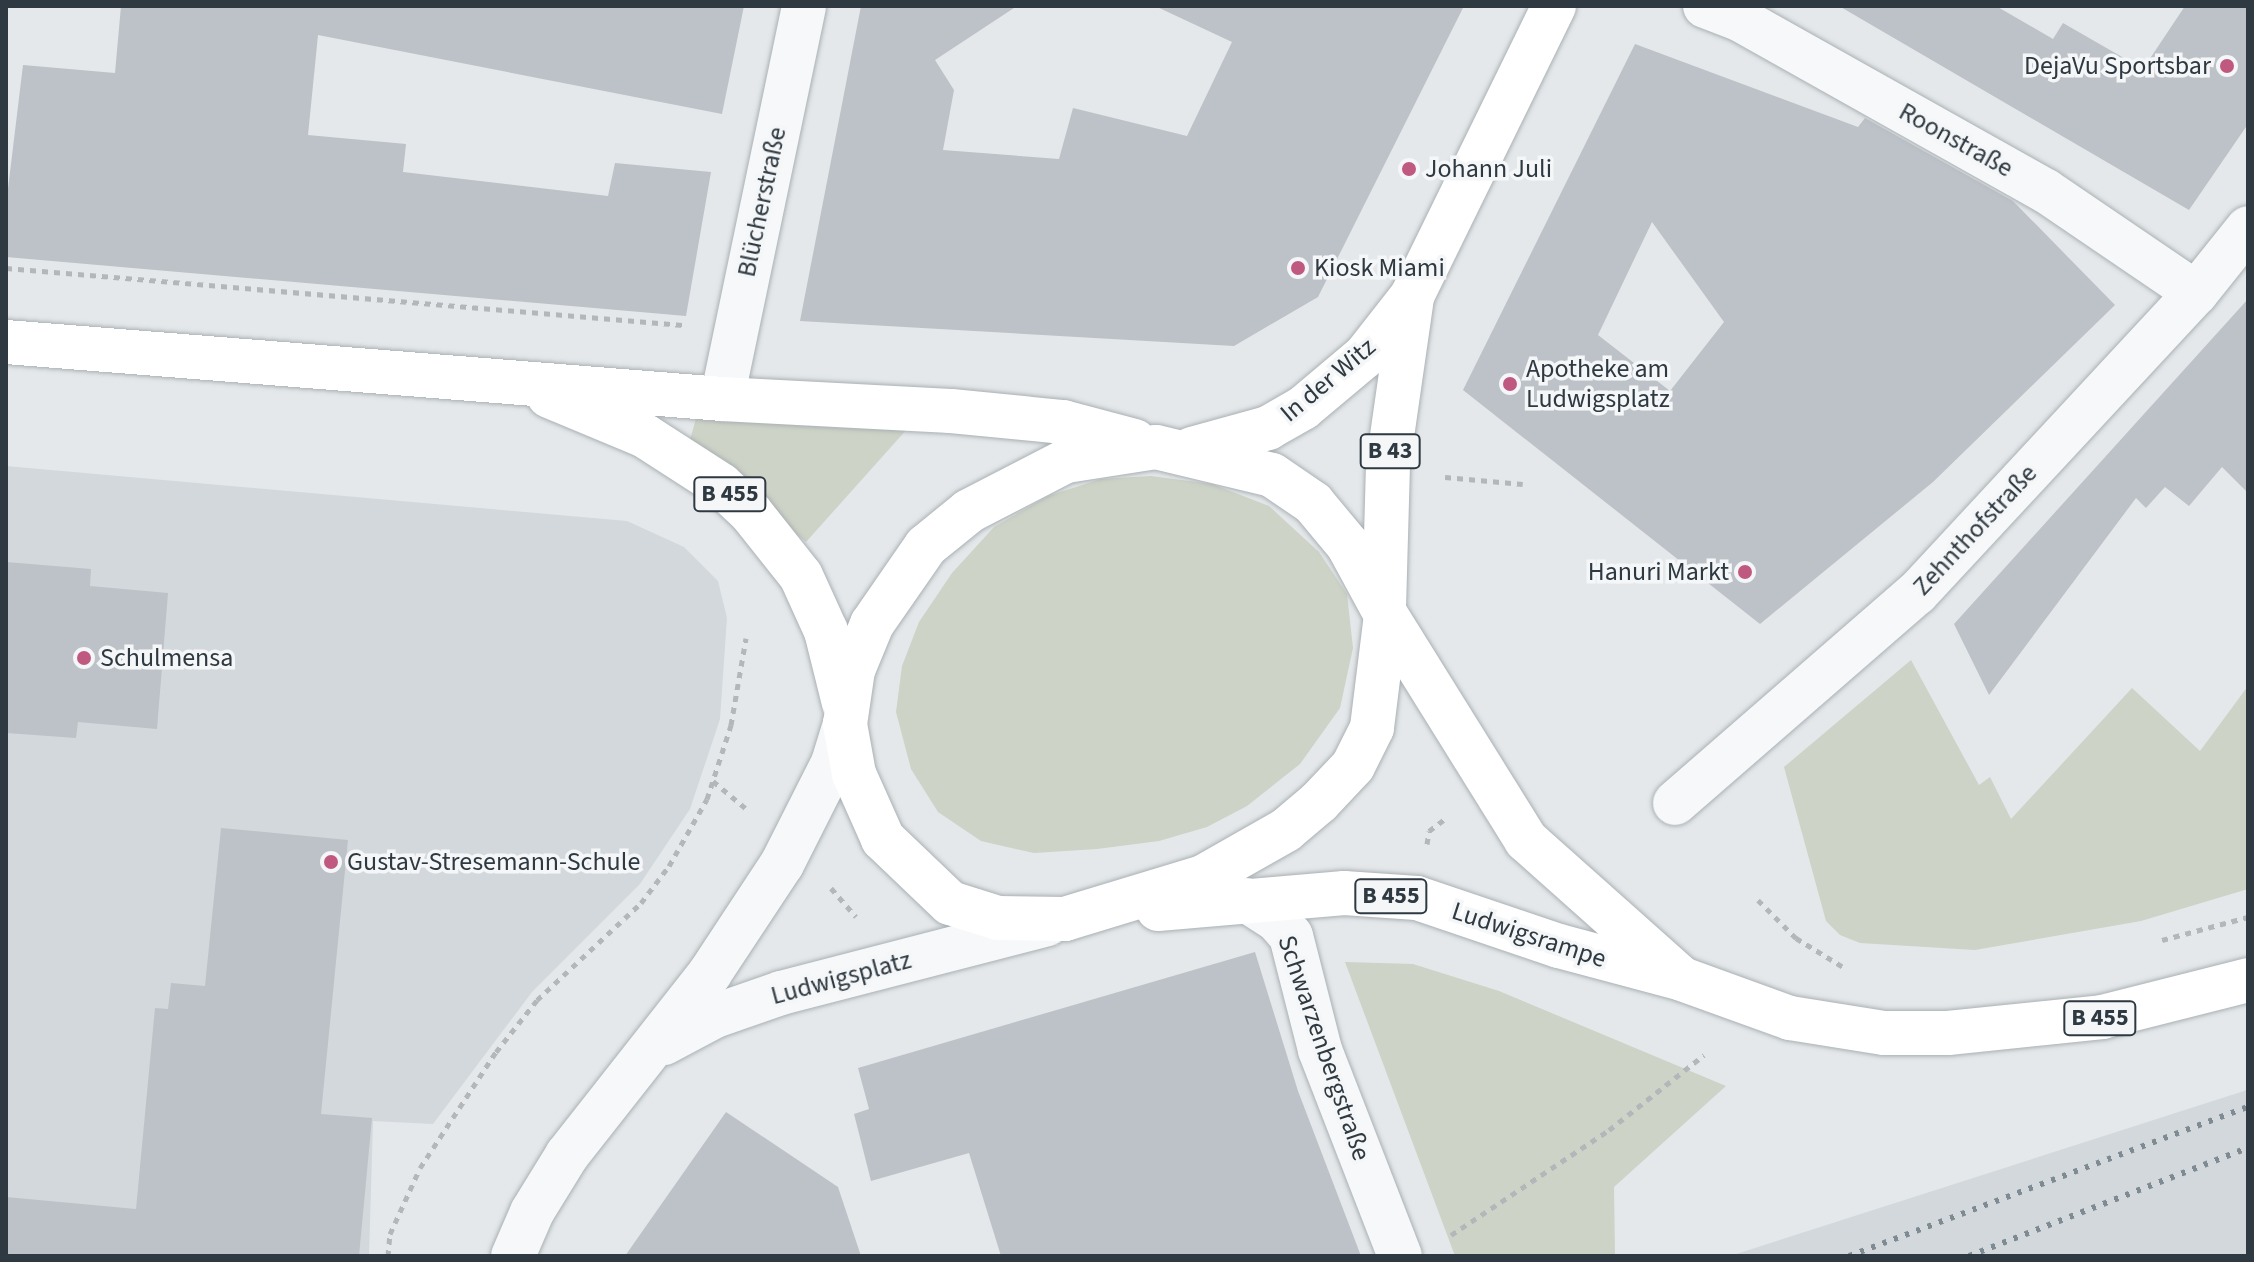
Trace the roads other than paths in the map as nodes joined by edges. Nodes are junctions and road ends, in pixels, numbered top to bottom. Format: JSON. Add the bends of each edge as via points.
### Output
{"nodes":[{"id":1,"x":804,"y":6,"type":"edge"},
{"id":2,"x":1554,"y":6,"type":"edge"},
{"id":3,"x":1705,"y":6,"type":"edge"},
{"id":4,"x":2248,"y":228,"type":"edge"},
{"id":5,"x":2196,"y":293,"type":"junction"},
{"id":6,"x":1412,"y":296,"type":"junction"},
{"id":7,"x":6,"y":342,"type":"edge"},
{"id":8,"x":506,"y":379,"type":"junction"},
{"id":9,"x":722,"y":399,"type":"junction"},
{"id":10,"x":1169,"y":448,"type":"junction"},
{"id":11,"x":1385,"y":611,"type":"junction"},
{"id":12,"x":845,"y":718,"type":"junction"},
{"id":13,"x":1675,"y":803,"type":"dead end"},
{"id":14,"x":1246,"y":900,"type":"junction"},
{"id":15,"x":1077,"y":917,"type":"junction"},
{"id":16,"x":1682,"y":979,"type":"junction"},
{"id":17,"x":2248,"y":980,"type":"edge"},
{"id":18,"x":631,"y":1071,"type":"junction"},
{"id":19,"x":513,"y":1256,"type":"edge"},
{"id":20,"x":1400,"y":1256,"type":"edge"}],
"edges":[{"from":1,"to":9,"type":"street","name":"Blücherstraße"},
{"from":2,"to":6,"type":"main road","name":"In der Witz","number":"B 43"},
{"from":3,"to":5,"type":"street","name":"Roonstraße","via":[[1741,20],[2046,191]]},
{"from":4,"to":5,"type":"street","name":"Zehnthofstraße"},
{"from":5,"to":13,"type":"street","name":"Zehnthofstraße","via":[[1917,593]]},
{"from":6,"to":10,"type":"main road","name":"In der Witz","number":"B 43","via":[[1365,356],[1303,408],[1235,440]]},
{"from":6,"to":11,"type":"main road","name":"In der Witz","number":"B 43","via":[[1388,464]]},
{"from":7,"to":8,"type":"main road","number":"B 455"},
{"from":8,"to":9,"type":"main road","number":"B 455"},
{"from":8,"to":12,"type":"main road","number":"B 455","via":[[645,436],[721,485],[751,513],[801,576],[826,631]]},
{"from":9,"to":10,"type":"main road","number":"B 455","via":[[1063,422]]},
{"from":10,"to":11,"type":"main road","name":"Ludwigsplatz","number":"B 455","via":[[1272,475],[1313,503],[1348,545]]},
{"from":10,"to":12,"type":"main road","name":"Ludwigsplatz","number":"B 455","via":[[1066,461],[969,511],[926,546],[872,624],[853,670]]},
{"from":11,"to":15,"type":"main road","name":"Ludwigsplatz","number":"B 455","via":[[1372,728],[1353,766],[1319,802],[1286,830],[1203,877]]},
{"from":11,"to":16,"type":"main road","name":"Ludwigsrampe","number":"B 455","via":[[1526,840]]},
{"from":12,"to":15,"type":"main road","name":"Ludwigsplatz","number":"B 455","via":[[865,808],[883,839],[928,887],[950,903],[998,918]]},
{"from":12,"to":18,"type":"street","name":"Ludwigsplatz","via":[[833,763],[782,864],[710,973]]},
{"from":14,"to":15,"type":"main road","name":"Ludwigsrampe","number":"B 455"},
{"from":14,"to":16,"type":"main road","name":"Ludwigsrampe","number":"B 455","via":[[1344,893],[1417,898],[1559,946]]},
{"from":14,"to":20,"type":"street","name":"Schwarzenbergstraße","via":[[1291,936],[1320,1050]]},
{"from":15,"to":18,"type":"street","name":"Ludwigsplatz","via":[[781,993],[690,1029]]},
{"from":16,"to":17,"type":"main road","name":"Ludwigsrampe","number":"B 455","via":[[1790,1018],[1884,1033],[2102,1017]]},
{"from":18,"to":19,"type":"street","name":"Ludwigsplatz","via":[[567,1155]]}]}
